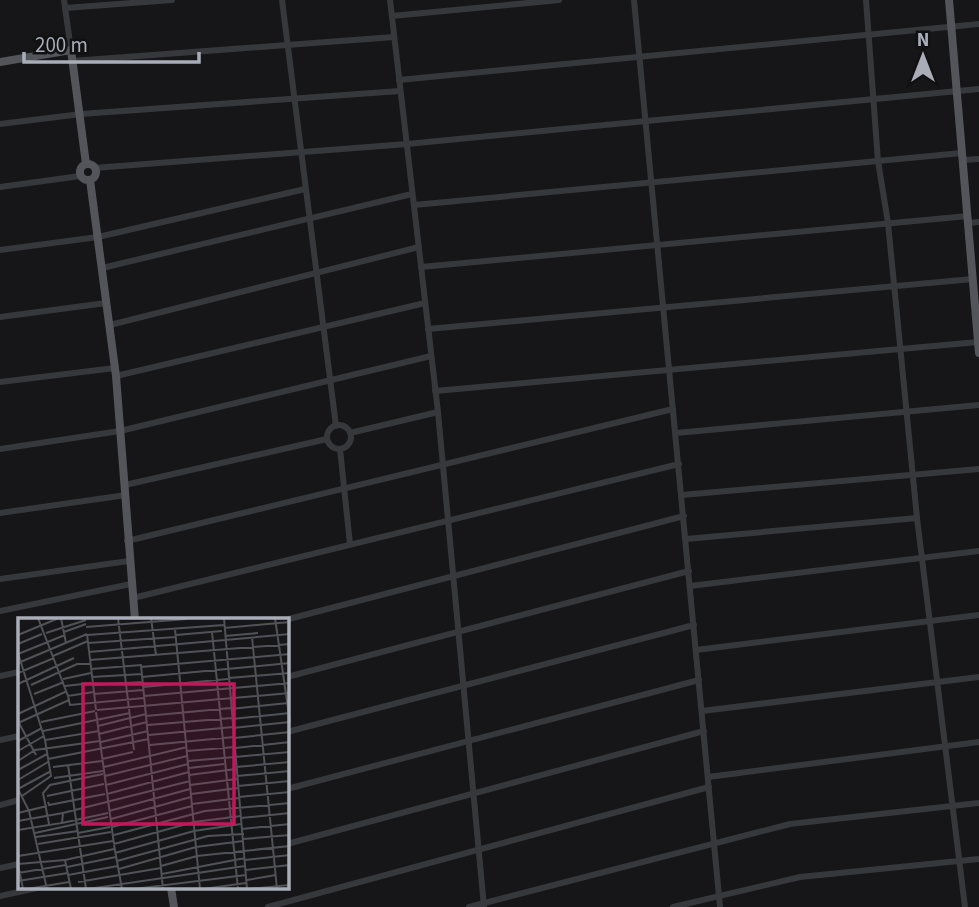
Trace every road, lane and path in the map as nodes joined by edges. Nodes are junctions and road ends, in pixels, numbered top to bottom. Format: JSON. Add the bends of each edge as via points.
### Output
{"nodes":[{"id":1,"x":172,"y":0,"type":"edge"},
{"id":2,"x":282,"y":0,"type":"edge"},
{"id":3,"x":390,"y":0,"type":"edge"},
{"id":4,"x":559,"y":0,"type":"edge"},
{"id":5,"x":634,"y":0,"type":"edge"},
{"id":6,"x":866,"y":0,"type":"edge"},
{"id":7,"x":949,"y":0,"type":"edge"},
{"id":8,"x":64,"y":4,"type":"edge"},
{"id":9,"x":392,"y":16,"type":"junction"},
{"id":10,"x":979,"y":24,"type":"edge"},
{"id":11,"x":951,"y":27,"type":"junction"},
{"id":12,"x":867,"y":36,"type":"junction"},
{"id":13,"x":394,"y":37,"type":"junction"},
{"id":14,"x":287,"y":45,"type":"junction"},
{"id":15,"x":71,"y":50,"type":"junction"},
{"id":16,"x":640,"y":57,"type":"junction"},
{"id":17,"x":72,"y":61,"type":"junction"},
{"id":18,"x":0,"y":62,"type":"edge"},
{"id":19,"x":399,"y":80,"type":"junction"},
{"id":20,"x":979,"y":89,"type":"edge"},
{"id":21,"x":400,"y":91,"type":"junction"},
{"id":22,"x":957,"y":91,"type":"junction"},
{"id":23,"x":294,"y":99,"type":"junction"},
{"id":24,"x":872,"y":99,"type":"junction"},
{"id":25,"x":81,"y":114,"type":"junction"},
{"id":26,"x":646,"y":119,"type":"junction"},
{"id":27,"x":0,"y":124,"type":"edge"},
{"id":28,"x":407,"y":144,"type":"junction"},
{"id":29,"x":301,"y":153,"type":"junction"},
{"id":30,"x":963,"y":157,"type":"junction"},
{"id":31,"x":979,"y":159,"type":"edge"},
{"id":32,"x":877,"y":161,"type":"junction"},
{"id":33,"x":90,"y":166,"type":"junction"},
{"id":34,"x":80,"y":176,"type":"junction"},
{"id":35,"x":90,"y":180,"type":"junction"},
{"id":36,"x":652,"y":182,"type":"junction"},
{"id":37,"x":0,"y":187,"type":"edge"},
{"id":38,"x":305,"y":188,"type":"junction"},
{"id":39,"x":412,"y":194,"type":"junction"},
{"id":40,"x":414,"y":205,"type":"junction"},
{"id":41,"x":309,"y":219,"type":"junction"},
{"id":42,"x":968,"y":219,"type":"junction"},
{"id":43,"x":979,"y":222,"type":"edge"},
{"id":44,"x":888,"y":223,"type":"junction"},
{"id":45,"x":98,"y":237,"type":"junction"},
{"id":46,"x":658,"y":244,"type":"junction"},
{"id":47,"x":419,"y":247,"type":"junction"},
{"id":48,"x":0,"y":250,"type":"edge"},
{"id":49,"x":421,"y":267,"type":"junction"},
{"id":50,"x":102,"y":268,"type":"junction"},
{"id":51,"x":316,"y":273,"type":"junction"},
{"id":52,"x":975,"y":284,"type":"edge"},
{"id":53,"x":894,"y":286,"type":"junction"},
{"id":54,"x":106,"y":303,"type":"junction"},
{"id":55,"x":425,"y":303,"type":"junction"},
{"id":56,"x":664,"y":307,"type":"junction"},
{"id":57,"x":0,"y":317,"type":"edge"},
{"id":58,"x":110,"y":324,"type":"junction"},
{"id":59,"x":323,"y":327,"type":"junction"},
{"id":60,"x":428,"y":329,"type":"junction"},
{"id":61,"x":979,"y":348,"type":"edge"},
{"id":62,"x":900,"y":349,"type":"junction"},
{"id":63,"x":431,"y":356,"type":"junction"},
{"id":64,"x":670,"y":370,"type":"junction"},
{"id":65,"x":115,"y":372,"type":"junction"},
{"id":66,"x":330,"y":381,"type":"junction"},
{"id":67,"x":0,"y":382,"type":"edge"},
{"id":68,"x":435,"y":391,"type":"junction"},
{"id":69,"x":979,"y":405,"type":"edge"},
{"id":70,"x":673,"y":409,"type":"junction"},
{"id":71,"x":438,"y":412,"type":"junction"},
{"id":72,"x":907,"y":412,"type":"junction"},
{"id":73,"x":336,"y":426,"type":"junction"},
{"id":74,"x":120,"y":432,"type":"junction"},
{"id":75,"x":351,"y":433,"type":"junction"},
{"id":76,"x":676,"y":433,"type":"junction"},
{"id":77,"x":327,"y":439,"type":"junction"},
{"id":78,"x":0,"y":449,"type":"edge"},
{"id":79,"x":340,"y":449,"type":"junction"},
{"id":80,"x":443,"y":464,"type":"junction"},
{"id":81,"x":679,"y":464,"type":"junction"},
{"id":82,"x":979,"y":469,"type":"edge"},
{"id":83,"x":914,"y":475,"type":"junction"},
{"id":84,"x":125,"y":485,"type":"junction"},
{"id":85,"x":344,"y":488,"type":"junction"},
{"id":86,"x":126,"y":495,"type":"junction"},
{"id":87,"x":681,"y":495,"type":"junction"},
{"id":88,"x":0,"y":513,"type":"edge"},
{"id":89,"x":684,"y":516,"type":"junction"},
{"id":90,"x":917,"y":519,"type":"junction"},
{"id":91,"x":448,"y":520,"type":"junction"},
{"id":92,"x":686,"y":539,"type":"junction"},
{"id":93,"x":127,"y":541,"type":"junction"},
{"id":94,"x":351,"y":544,"type":"junction"},
{"id":95,"x":979,"y":551,"type":"edge"},
{"id":96,"x":923,"y":558,"type":"junction"},
{"id":97,"x":129,"y":561,"type":"junction"},
{"id":98,"x":689,"y":571,"type":"junction"},
{"id":99,"x":453,"y":576,"type":"junction"},
{"id":100,"x":0,"y":579,"type":"edge"},
{"id":101,"x":131,"y":583,"type":"junction"},
{"id":102,"x":690,"y":586,"type":"junction"},
{"id":103,"x":133,"y":598,"type":"junction"},
{"id":104,"x":0,"y":611,"type":"edge"},
{"id":105,"x":979,"y":615,"type":"edge"},
{"id":106,"x":135,"y":618,"type":"edge"},
{"id":107,"x":289,"y":619,"type":"edge"},
{"id":108,"x":930,"y":621,"type":"junction"},
{"id":109,"x":694,"y":625,"type":"junction"},
{"id":110,"x":458,"y":632,"type":"junction"},
{"id":111,"x":696,"y":650,"type":"junction"},
{"id":112,"x":18,"y":672,"type":"edge"},
{"id":113,"x":0,"y":676,"type":"edge"},
{"id":114,"x":289,"y":676,"type":"edge"},
{"id":115,"x":979,"y":677,"type":"edge"},
{"id":116,"x":699,"y":680,"type":"junction"},
{"id":117,"x":939,"y":682,"type":"junction"},
{"id":118,"x":464,"y":687,"type":"junction"},
{"id":119,"x":702,"y":711,"type":"junction"},
{"id":120,"x":289,"y":731,"type":"edge"},
{"id":121,"x":704,"y":732,"type":"junction"},
{"id":122,"x":18,"y":736,"type":"edge"},
{"id":123,"x":0,"y":740,"type":"edge"},
{"id":124,"x":469,"y":741,"type":"junction"},
{"id":125,"x":979,"y":742,"type":"edge"},
{"id":126,"x":948,"y":746,"type":"junction"},
{"id":127,"x":708,"y":777,"type":"junction"},
{"id":128,"x":709,"y":787,"type":"junction"},
{"id":129,"x":289,"y":788,"type":"edge"},
{"id":130,"x":474,"y":793,"type":"junction"},
{"id":131,"x":18,"y":800,"type":"edge"},
{"id":132,"x":979,"y":803,"type":"edge"},
{"id":133,"x":0,"y":805,"type":"edge"},
{"id":134,"x":954,"y":806,"type":"junction"},
{"id":135,"x":714,"y":841,"type":"junction"},
{"id":136,"x":289,"y":843,"type":"edge"},
{"id":137,"x":479,"y":849,"type":"junction"},
{"id":138,"x":979,"y":859,"type":"edge"},
{"id":139,"x":960,"y":861,"type":"junction"},
{"id":140,"x":18,"y":864,"type":"edge"},
{"id":141,"x":0,"y":868,"type":"edge"},
{"id":142,"x":28,"y":890,"type":"edge"},
{"id":143,"x":719,"y":894,"type":"junction"},
{"id":144,"x":0,"y":896,"type":"edge"},
{"id":145,"x":484,"y":905,"type":"edge"},
{"id":146,"x":268,"y":907,"type":"edge"},
{"id":147,"x":469,"y":907,"type":"edge"},
{"id":148,"x":673,"y":907,"type":"edge"},
{"id":149,"x":720,"y":907,"type":"edge"},
{"id":150,"x":965,"y":907,"type":"edge"}],
"edges":[{"from":1,"to":8,"type":"street"},
{"from":2,"to":14,"type":"street"},
{"from":3,"to":9,"type":"street"},
{"from":4,"to":9,"type":"street"},
{"from":5,"to":16,"type":"street"},
{"from":6,"to":12,"type":"street"},
{"from":7,"to":11,"type":"main road"},
{"from":8,"to":15,"type":"street"},
{"from":9,"to":13,"type":"street"},
{"from":10,"to":11,"type":"street"},
{"from":11,"to":12,"type":"street"},
{"from":11,"to":22,"type":"main road"},
{"from":12,"to":16,"type":"street"},
{"from":12,"to":24,"type":"street"},
{"from":13,"to":14,"type":"street"},
{"from":13,"to":19,"type":"street"},
{"from":14,"to":17,"type":"street"},
{"from":14,"to":23,"type":"street"},
{"from":15,"to":17,"type":"main road"},
{"from":15,"to":18,"type":"main road"},
{"from":16,"to":19,"type":"street"},
{"from":16,"to":26,"type":"street"},
{"from":17,"to":25,"type":"main road"},
{"from":19,"to":21,"type":"street"},
{"from":20,"to":22,"type":"street"},
{"from":21,"to":23,"type":"street"},
{"from":21,"to":28,"type":"street"},
{"from":22,"to":24,"type":"street"},
{"from":22,"to":30,"type":"main road"},
{"from":23,"to":25,"type":"street"},
{"from":23,"to":29,"type":"street"},
{"from":24,"to":26,"type":"street"},
{"from":24,"to":32,"type":"street"},
{"from":25,"to":27,"type":"street"},
{"from":25,"to":33,"type":"main road"},
{"from":26,"to":28,"type":"street"},
{"from":26,"to":36,"type":"street"},
{"from":28,"to":29,"type":"street"},
{"from":28,"to":39,"type":"street"},
{"from":29,"to":33,"type":"street"},
{"from":29,"to":38,"type":"street"},
{"from":30,"to":31,"type":"street"},
{"from":30,"to":32,"type":"street"},
{"from":30,"to":42,"type":"main road"},
{"from":32,"to":36,"type":"street"},
{"from":32,"to":44,"type":"street"},
{"from":33,"to":34,"type":"main road","via":[[80,170]]},
{"from":33,"to":35,"type":"main road","via":[[95,177]]},
{"from":34,"to":35,"type":"main road"},
{"from":34,"to":37,"type":"street"},
{"from":35,"to":45,"type":"main road"},
{"from":36,"to":40,"type":"street"},
{"from":36,"to":46,"type":"street"},
{"from":38,"to":41,"type":"street"},
{"from":38,"to":45,"type":"street"},
{"from":39,"to":40,"type":"street"},
{"from":39,"to":41,"type":"street"},
{"from":40,"to":47,"type":"street"},
{"from":41,"to":50,"type":"street"},
{"from":41,"to":51,"type":"street"},
{"from":42,"to":43,"type":"street"},
{"from":42,"to":44,"type":"street"},
{"from":42,"to":52,"type":"main road"},
{"from":44,"to":46,"type":"street"},
{"from":44,"to":53,"type":"street"},
{"from":45,"to":48,"type":"street"},
{"from":45,"to":50,"type":"main road"},
{"from":46,"to":49,"type":"street"},
{"from":46,"to":56,"type":"street"},
{"from":47,"to":49,"type":"street"},
{"from":47,"to":51,"type":"street"},
{"from":49,"to":55,"type":"street"},
{"from":50,"to":54,"type":"main road"},
{"from":51,"to":58,"type":"street"},
{"from":51,"to":59,"type":"street"},
{"from":52,"to":53,"type":"street"},
{"from":52,"to":61,"type":"main road"},
{"from":53,"to":56,"type":"street"},
{"from":53,"to":62,"type":"street"},
{"from":54,"to":57,"type":"street"},
{"from":54,"to":58,"type":"main road"},
{"from":55,"to":59,"type":"street"},
{"from":55,"to":60,"type":"street"},
{"from":56,"to":60,"type":"street"},
{"from":56,"to":64,"type":"street"},
{"from":58,"to":65,"type":"main road"},
{"from":59,"to":65,"type":"street"},
{"from":59,"to":66,"type":"street"},
{"from":60,"to":63,"type":"street"},
{"from":61,"to":62,"type":"street"},
{"from":62,"to":64,"type":"street"},
{"from":62,"to":72,"type":"street"},
{"from":63,"to":66,"type":"street"},
{"from":63,"to":68,"type":"street"},
{"from":64,"to":68,"type":"street"},
{"from":64,"to":70,"type":"street"},
{"from":65,"to":67,"type":"street"},
{"from":65,"to":74,"type":"main road"},
{"from":66,"to":73,"type":"street"},
{"from":66,"to":74,"type":"street"},
{"from":68,"to":71,"type":"street"},
{"from":69,"to":72,"type":"street"},
{"from":70,"to":76,"type":"street"},
{"from":70,"to":80,"type":"street"},
{"from":71,"to":75,"type":"street"},
{"from":71,"to":80,"type":"street"},
{"from":72,"to":76,"type":"street"},
{"from":72,"to":83,"type":"street"},
{"from":73,"to":75,"type":"street"},
{"from":73,"to":77,"type":"street"},
{"from":74,"to":78,"type":"street"},
{"from":74,"to":84,"type":"main road"},
{"from":75,"to":79,"type":"street","via":[[351,442]]},
{"from":76,"to":81,"type":"street"},
{"from":77,"to":79,"type":"street"},
{"from":77,"to":84,"type":"street"},
{"from":79,"to":85,"type":"street"},
{"from":80,"to":85,"type":"street"},
{"from":80,"to":91,"type":"street"},
{"from":81,"to":87,"type":"street"},
{"from":81,"to":91,"type":"street"},
{"from":82,"to":83,"type":"street"},
{"from":83,"to":87,"type":"street"},
{"from":83,"to":90,"type":"street"},
{"from":84,"to":86,"type":"main road"},
{"from":85,"to":93,"type":"street"},
{"from":85,"to":94,"type":"street"},
{"from":86,"to":88,"type":"street"},
{"from":86,"to":93,"type":"main road"},
{"from":87,"to":89,"type":"street"},
{"from":89,"to":92,"type":"street"},
{"from":89,"to":99,"type":"street"},
{"from":90,"to":92,"type":"street"},
{"from":90,"to":96,"type":"street"},
{"from":91,"to":94,"type":"street"},
{"from":91,"to":99,"type":"street"},
{"from":92,"to":98,"type":"street"},
{"from":93,"to":97,"type":"main road"},
{"from":94,"to":103,"type":"street"},
{"from":95,"to":96,"type":"street"},
{"from":96,"to":102,"type":"street"},
{"from":96,"to":108,"type":"street"},
{"from":97,"to":100,"type":"street"},
{"from":97,"to":101,"type":"main road"},
{"from":98,"to":102,"type":"street"},
{"from":98,"to":110,"type":"street"},
{"from":99,"to":107,"type":"street"},
{"from":99,"to":110,"type":"street"},
{"from":101,"to":103,"type":"main road"},
{"from":101,"to":104,"type":"street"},
{"from":102,"to":109,"type":"street"},
{"from":103,"to":106,"type":"main road"},
{"from":105,"to":108,"type":"street"},
{"from":108,"to":111,"type":"street"},
{"from":108,"to":117,"type":"street"},
{"from":109,"to":111,"type":"street"},
{"from":109,"to":118,"type":"street"},
{"from":110,"to":114,"type":"street"},
{"from":110,"to":118,"type":"street"},
{"from":111,"to":116,"type":"street"},
{"from":112,"to":113,"type":"street"},
{"from":115,"to":117,"type":"street"},
{"from":116,"to":119,"type":"street"},
{"from":116,"to":124,"type":"street"},
{"from":117,"to":119,"type":"street"},
{"from":117,"to":126,"type":"street"},
{"from":118,"to":120,"type":"street"},
{"from":118,"to":124,"type":"street"},
{"from":119,"to":121,"type":"street"},
{"from":121,"to":127,"type":"street"},
{"from":121,"to":130,"type":"street"},
{"from":122,"to":123,"type":"street"},
{"from":124,"to":129,"type":"street"},
{"from":124,"to":130,"type":"street"},
{"from":125,"to":126,"type":"street"},
{"from":126,"to":127,"type":"street"},
{"from":126,"to":134,"type":"street"},
{"from":127,"to":128,"type":"street"},
{"from":128,"to":135,"type":"street"},
{"from":128,"to":137,"type":"street"},
{"from":130,"to":136,"type":"street"},
{"from":130,"to":137,"type":"street"},
{"from":131,"to":133,"type":"street"},
{"from":132,"to":134,"type":"street"},
{"from":134,"to":135,"type":"street","via":[[790,824]]},
{"from":134,"to":139,"type":"street"},
{"from":135,"to":143,"type":"street"},
{"from":135,"to":145,"type":"street"},
{"from":137,"to":145,"type":"street"},
{"from":137,"to":146,"type":"street"},
{"from":138,"to":139,"type":"street"},
{"from":139,"to":143,"type":"street","via":[[800,877]]},
{"from":139,"to":150,"type":"street"},
{"from":140,"to":141,"type":"street"},
{"from":142,"to":144,"type":"street"},
{"from":143,"to":148,"type":"street"},
{"from":143,"to":149,"type":"street"},
{"from":145,"to":147,"type":"street"}]}
